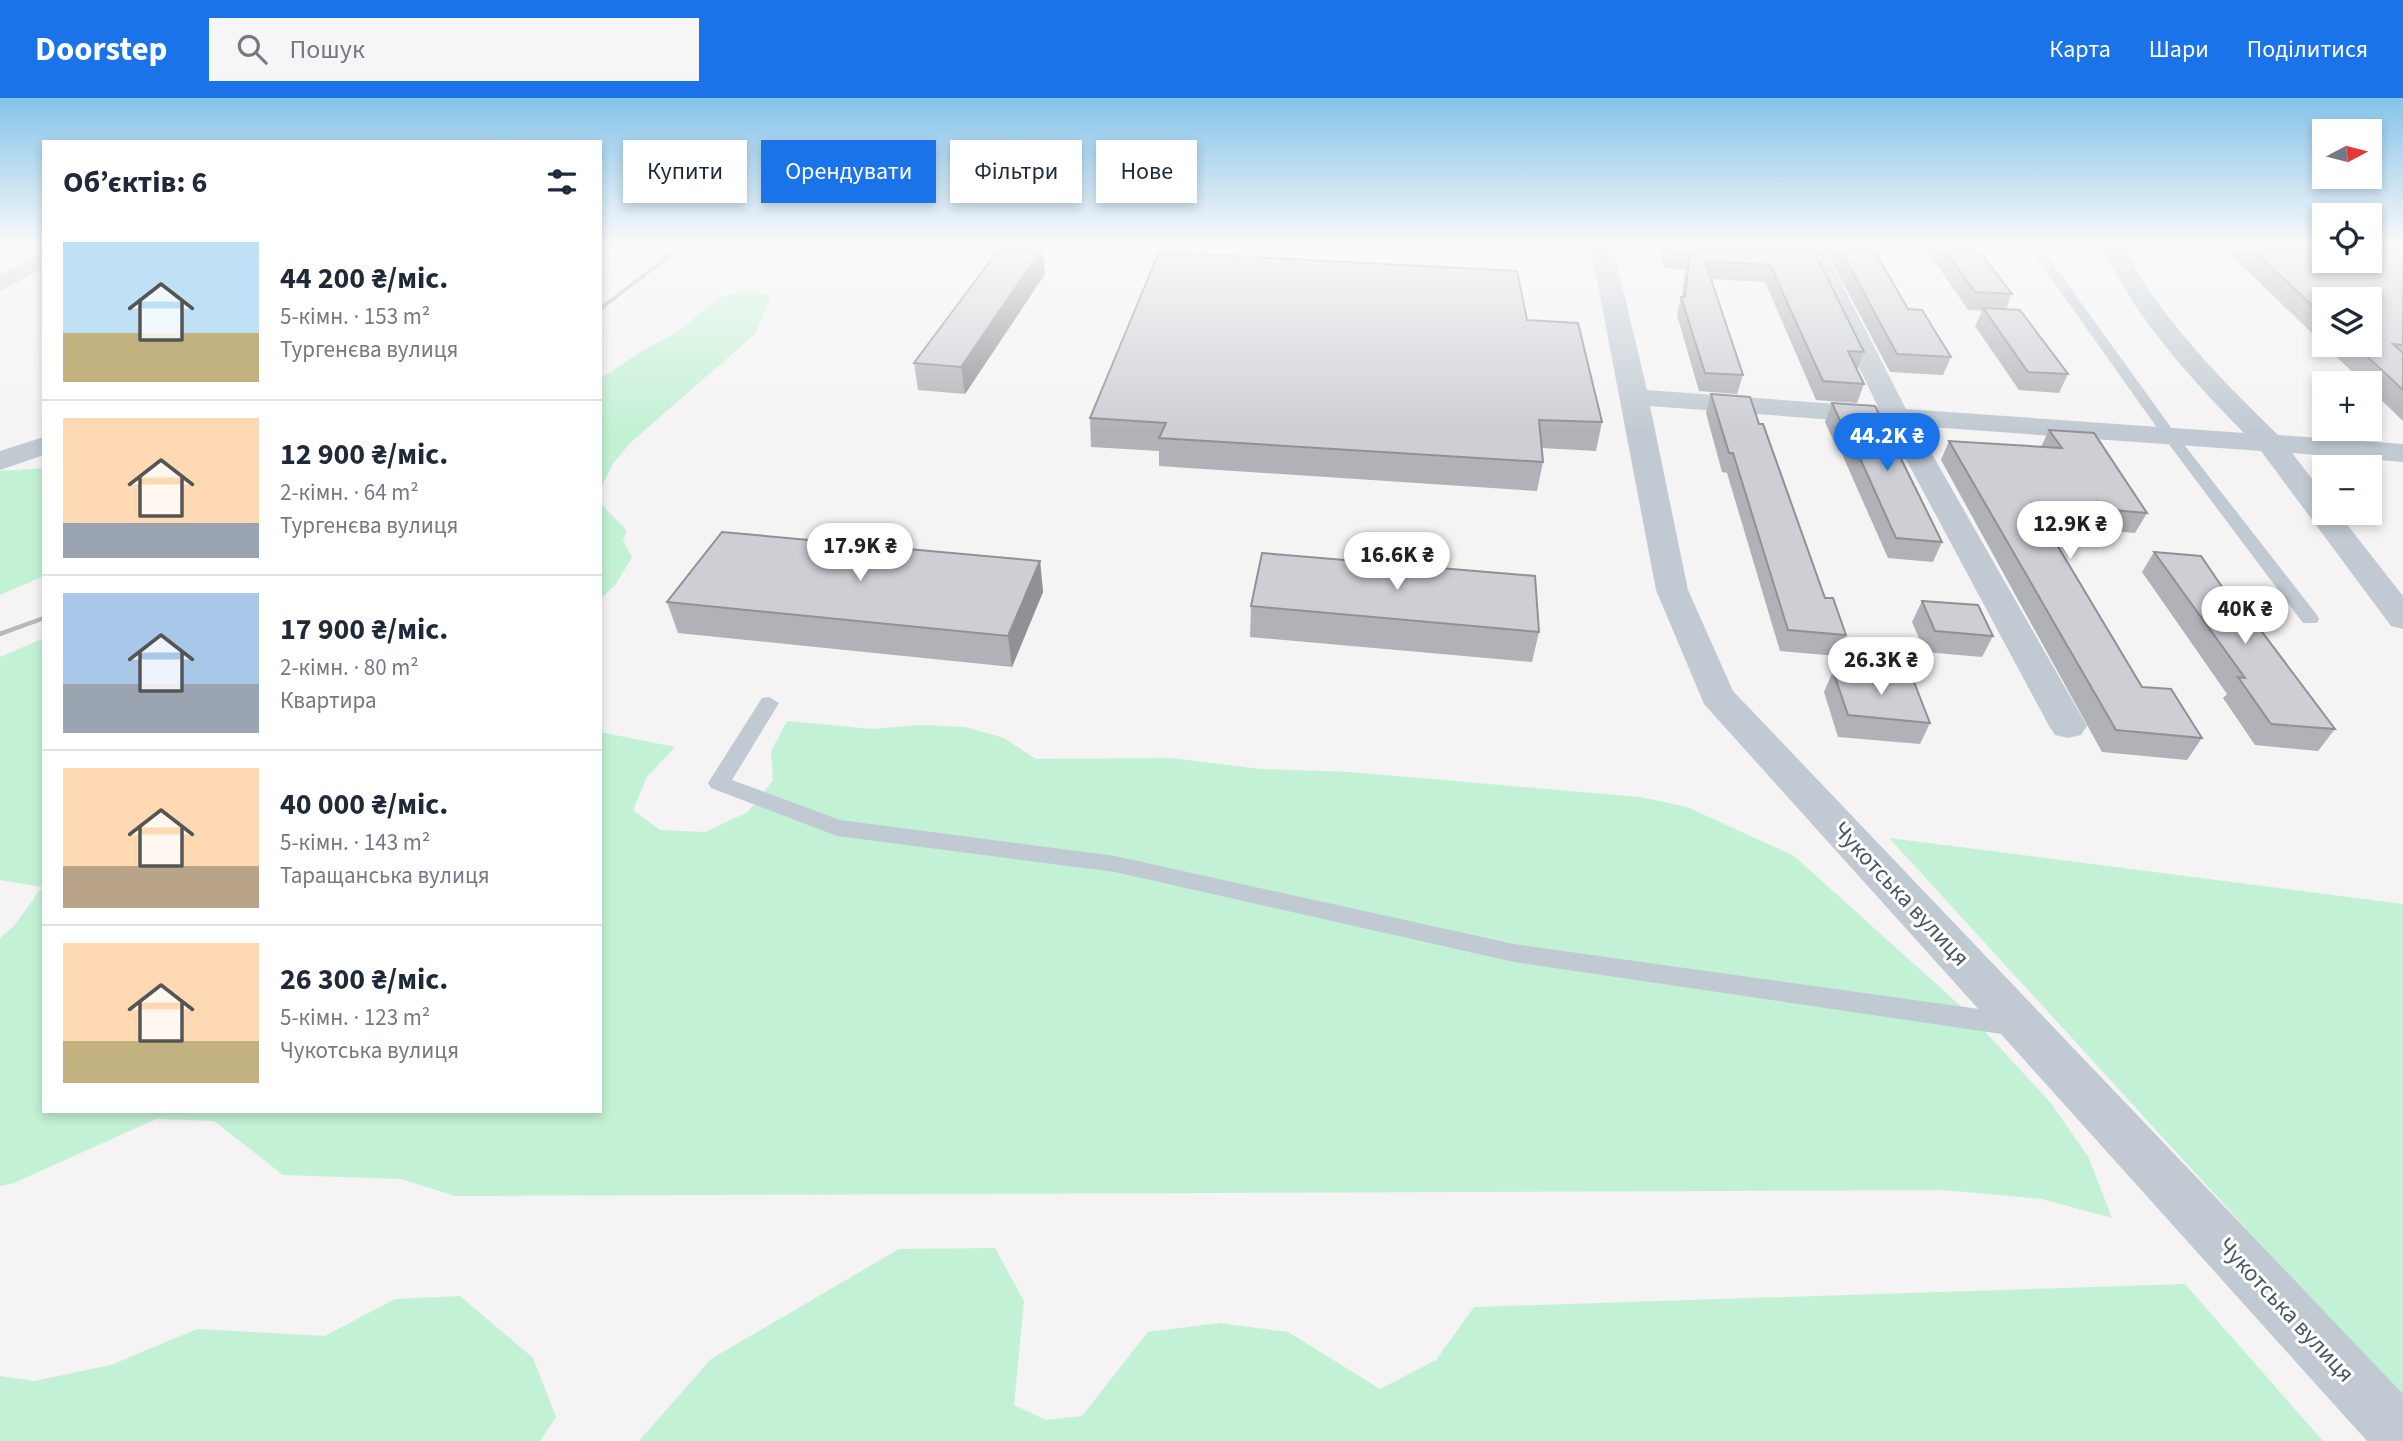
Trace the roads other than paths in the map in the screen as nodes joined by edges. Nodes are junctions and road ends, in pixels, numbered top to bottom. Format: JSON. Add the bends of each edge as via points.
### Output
{"nodes":[{"id":1,"x":1615,"y":306,"type":"edge"},
{"id":2,"x":1841,"y":306,"type":"edge"},
{"id":3,"x":2077,"y":306,"type":"edge"},
{"id":4,"x":2149,"y":306,"type":"edge"},
{"id":5,"x":1635,"y":397,"type":"junction"},
{"id":6,"x":1897,"y":417,"type":"junction"},
{"id":7,"x":2170,"y":436,"type":"junction"},
{"id":8,"x":2269,"y":442,"type":"junction"},
{"id":9,"x":42,"y":446,"type":"edge"},
{"id":10,"x":2403,"y":453,"type":"edge"},
{"id":11,"x":0,"y":461,"type":"edge"},
{"id":12,"x":2309,"y":619,"type":"dead end"},
{"id":13,"x":2403,"y":619,"type":"edge"},
{"id":14,"x":769,"y":703,"type":"dead end"},
{"id":15,"x":2068,"y":726,"type":"dead end"},
{"id":16,"x":2022,"y":1026,"type":"junction"},
{"id":17,"x":2403,"y":1437,"type":"edge"}],
"edges":[{"from":1,"to":5,"type":"street","name":"Чукотська вулиця"},
{"from":2,"to":6,"type":"street"},
{"from":3,"to":7,"type":"lane"},
{"from":4,"to":8,"type":"street","via":[[2208,381]]},
{"from":5,"to":6,"type":"street"},
{"from":5,"to":16,"type":"street","name":"Чукотська вулиця","via":[[1672,590],[1717,696]]},
{"from":6,"to":7,"type":"street"},
{"from":6,"to":15,"type":"street"},
{"from":7,"to":8,"type":"street"},
{"from":7,"to":12,"type":"lane"},
{"from":8,"to":10,"type":"street"},
{"from":8,"to":13,"type":"street"},
{"from":9,"to":11,"type":"street"},
{"from":14,"to":16,"type":"lane","via":[[719,783],[837,828],[1115,864],[1514,953]]},
{"from":16,"to":17,"type":"street","name":"Чукотська вулиця"}]}
